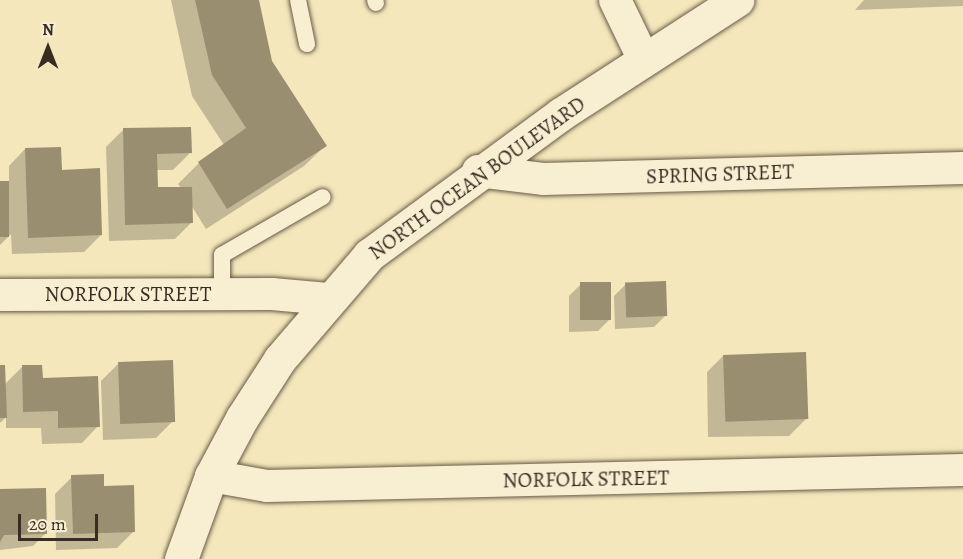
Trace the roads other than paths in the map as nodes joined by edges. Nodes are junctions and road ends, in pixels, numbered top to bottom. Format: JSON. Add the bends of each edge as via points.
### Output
{"nodes":[{"id":1,"x":298,"y":0,"type":"edge"},
{"id":2,"x":615,"y":0,"type":"edge"},
{"id":3,"x":737,"y":0,"type":"edge"},
{"id":4,"x":308,"y":44,"type":"dead end"},
{"id":5,"x":644,"y":60,"type":"junction"},
{"id":6,"x":963,"y":168,"type":"edge"},
{"id":7,"x":478,"y":171,"type":"junction"},
{"id":8,"x":323,"y":197,"type":"dead end"},
{"id":9,"x":222,"y":294,"type":"junction"},
{"id":10,"x":0,"y":295,"type":"edge"},
{"id":11,"x":328,"y":299,"type":"junction"},
{"id":12,"x":963,"y":470,"type":"edge"},
{"id":13,"x":211,"y":476,"type":"junction"},
{"id":14,"x":181,"y":559,"type":"edge"}],
"edges":[{"from":1,"to":4,"type":"lane"},
{"from":2,"to":5,"type":"street"},
{"from":3,"to":5,"type":"main road","name":"NORTH OCEAN BOULEVARD"},
{"from":5,"to":7,"type":"main road","name":"NORTH OCEAN BOULEVARD"},
{"from":6,"to":7,"type":"street","name":"SPRING STREET","via":[[543,179]]},
{"from":7,"to":11,"type":"main road","name":"NORTH OCEAN BOULEVARD","via":[[369,255]]},
{"from":8,"to":9,"type":"lane","via":[[222,255]]},
{"from":9,"to":10,"type":"street","name":"NORFOLK STREET"},
{"from":9,"to":11,"type":"street","name":"NORFOLK STREET"},
{"from":11,"to":13,"type":"main road","name":"NORTH OCEAN BOULEVARD","via":[[280,358]]},
{"from":12,"to":13,"type":"street","name":"NORFOLK STREET","via":[[267,486]]},
{"from":13,"to":14,"type":"main road","name":"NORTH OCEAN BOULEVARD"}]}
